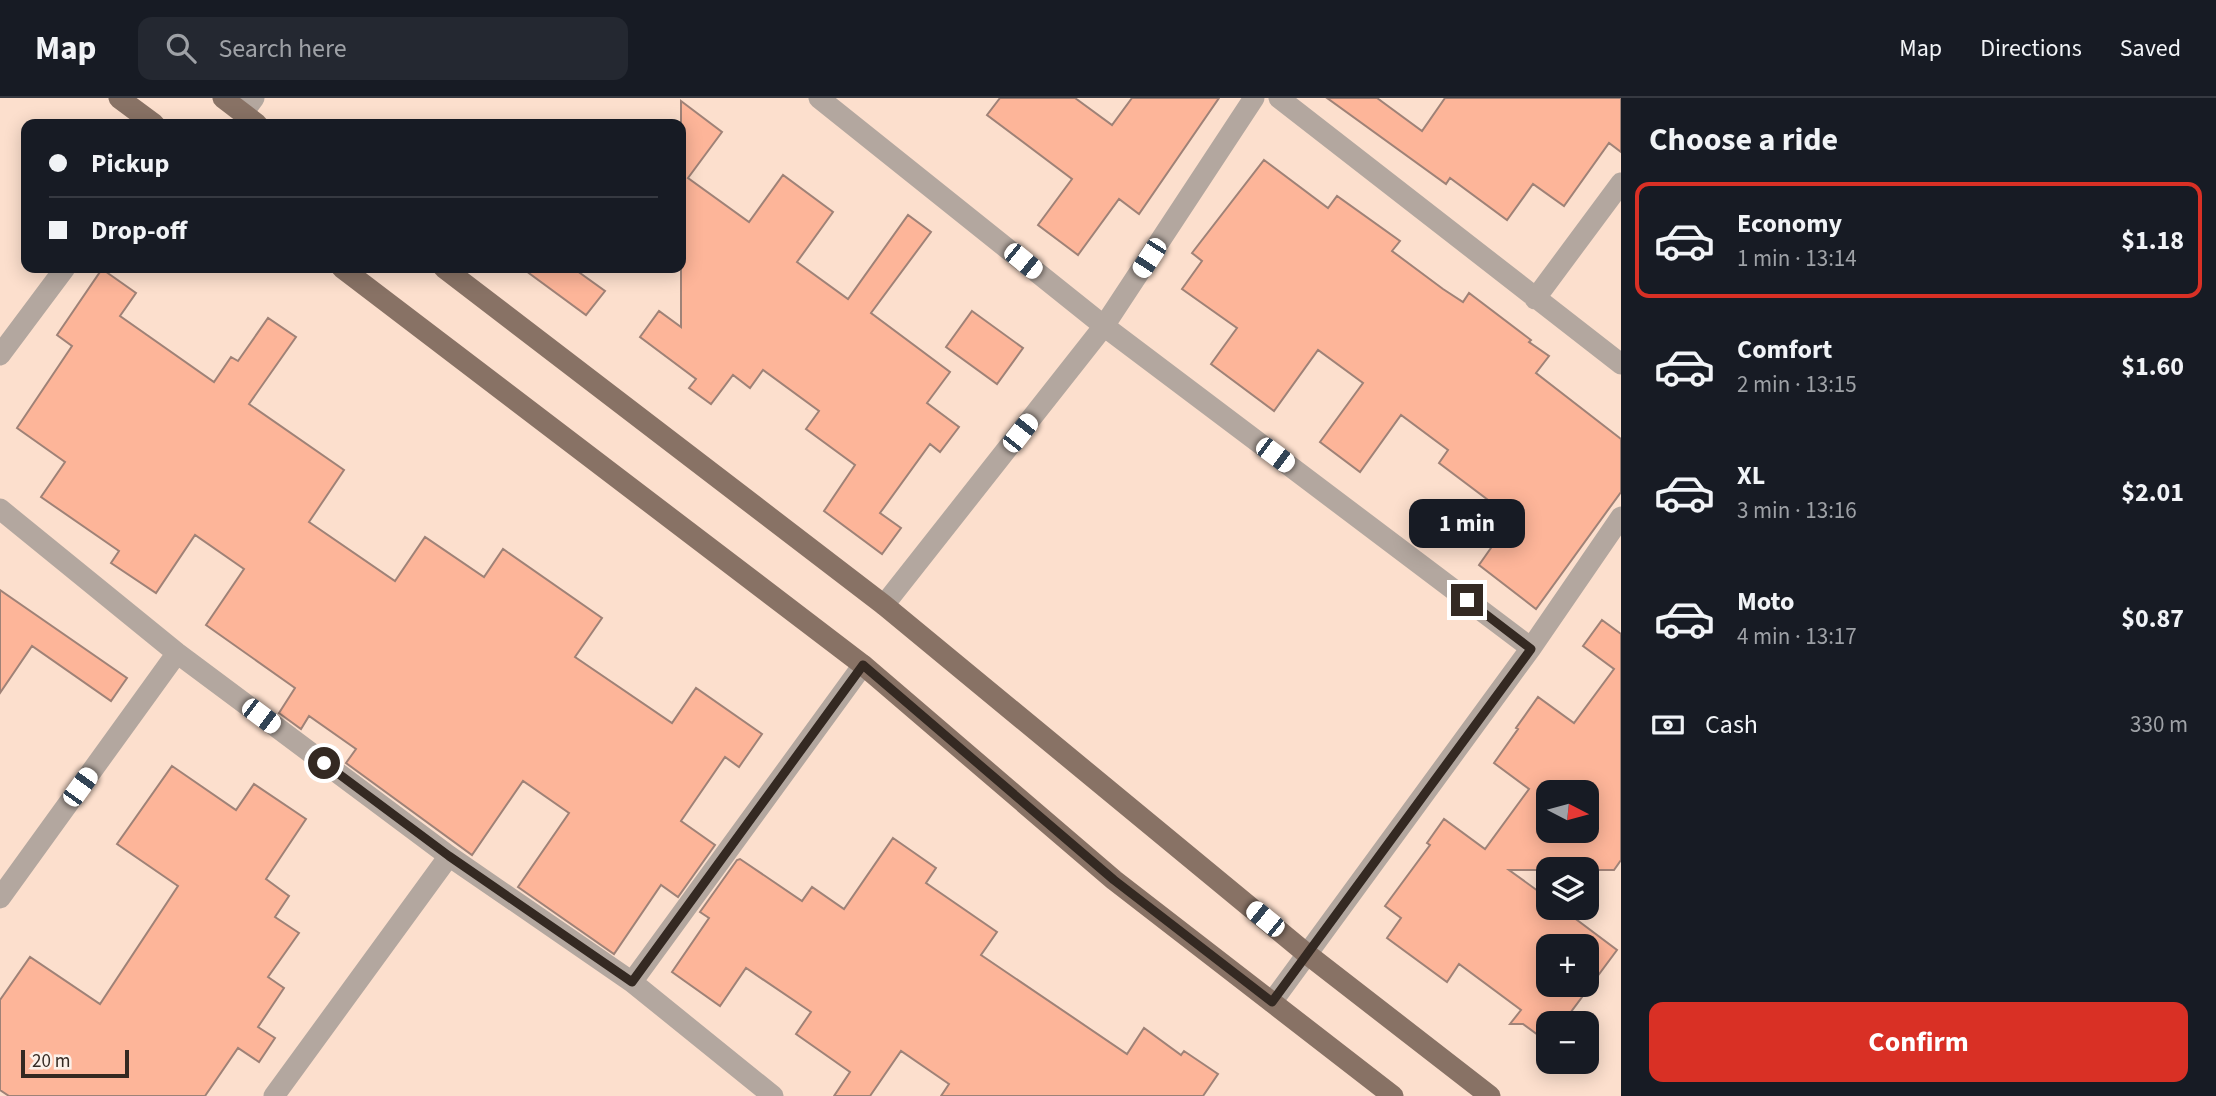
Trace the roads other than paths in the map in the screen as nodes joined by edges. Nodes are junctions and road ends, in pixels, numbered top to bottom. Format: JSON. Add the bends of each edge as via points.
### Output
{"nodes":[{"id":1,"x":119,"y":98,"type":"edge"},
{"id":2,"x":223,"y":98,"type":"edge"},
{"id":3,"x":819,"y":98,"type":"edge"},
{"id":4,"x":1254,"y":98,"type":"edge"},
{"id":5,"x":1279,"y":98,"type":"edge"},
{"id":6,"x":251,"y":112,"type":"edge"},
{"id":7,"x":147,"y":119,"type":"edge"},
{"id":8,"x":1621,"y":183,"type":"edge"},
{"id":9,"x":61,"y":273,"type":"edge"},
{"id":10,"x":349,"y":273,"type":"edge"},
{"id":11,"x":451,"y":273,"type":"edge"},
{"id":12,"x":1535,"y":299,"type":"junction"},
{"id":13,"x":1104,"y":326,"type":"junction"},
{"id":14,"x":0,"y":355,"type":"edge"},
{"id":15,"x":1621,"y":364,"type":"edge"},
{"id":16,"x":0,"y":509,"type":"edge"},
{"id":17,"x":1621,"y":517,"type":"edge"},
{"id":18,"x":884,"y":605,"type":"junction"},
{"id":19,"x":1531,"y":649,"type":"junction"},
{"id":20,"x":177,"y":653,"type":"junction"},
{"id":21,"x":863,"y":665,"type":"junction"},
{"id":22,"x":449,"y":856,"type":"junction"},
{"id":23,"x":0,"y":898,"type":"edge"},
{"id":24,"x":1307,"y":954,"type":"junction"},
{"id":25,"x":632,"y":982,"type":"junction"},
{"id":26,"x":1272,"y":1002,"type":"junction"},
{"id":27,"x":274,"y":1096,"type":"edge"},
{"id":28,"x":773,"y":1096,"type":"edge"},
{"id":29,"x":1393,"y":1096,"type":"edge"},
{"id":30,"x":1490,"y":1096,"type":"edge"}],
"edges":[{"from":1,"to":7,"type":"main road"},
{"from":2,"to":6,"type":"main road"},
{"from":3,"to":13,"type":"street"},
{"from":4,"to":13,"type":"street"},
{"from":5,"to":12,"type":"street"},
{"from":8,"to":12,"type":"street"},
{"from":9,"to":14,"type":"street"},
{"from":10,"to":21,"type":"main road"},
{"from":11,"to":18,"type":"main road"},
{"from":12,"to":15,"type":"street"},
{"from":13,"to":18,"type":"street"},
{"from":13,"to":19,"type":"street"},
{"from":16,"to":20,"type":"street"},
{"from":17,"to":19,"type":"street"},
{"from":18,"to":24,"type":"main road"},
{"from":19,"to":24,"type":"street"},
{"from":20,"to":22,"type":"street"},
{"from":20,"to":23,"type":"street"},
{"from":21,"to":25,"type":"street"},
{"from":21,"to":26,"type":"main road","via":[[1114,880]]},
{"from":22,"to":25,"type":"street"},
{"from":22,"to":27,"type":"street"},
{"from":24,"to":26,"type":"street"},
{"from":24,"to":30,"type":"main road"},
{"from":25,"to":28,"type":"street"},
{"from":26,"to":29,"type":"main road"}]}
